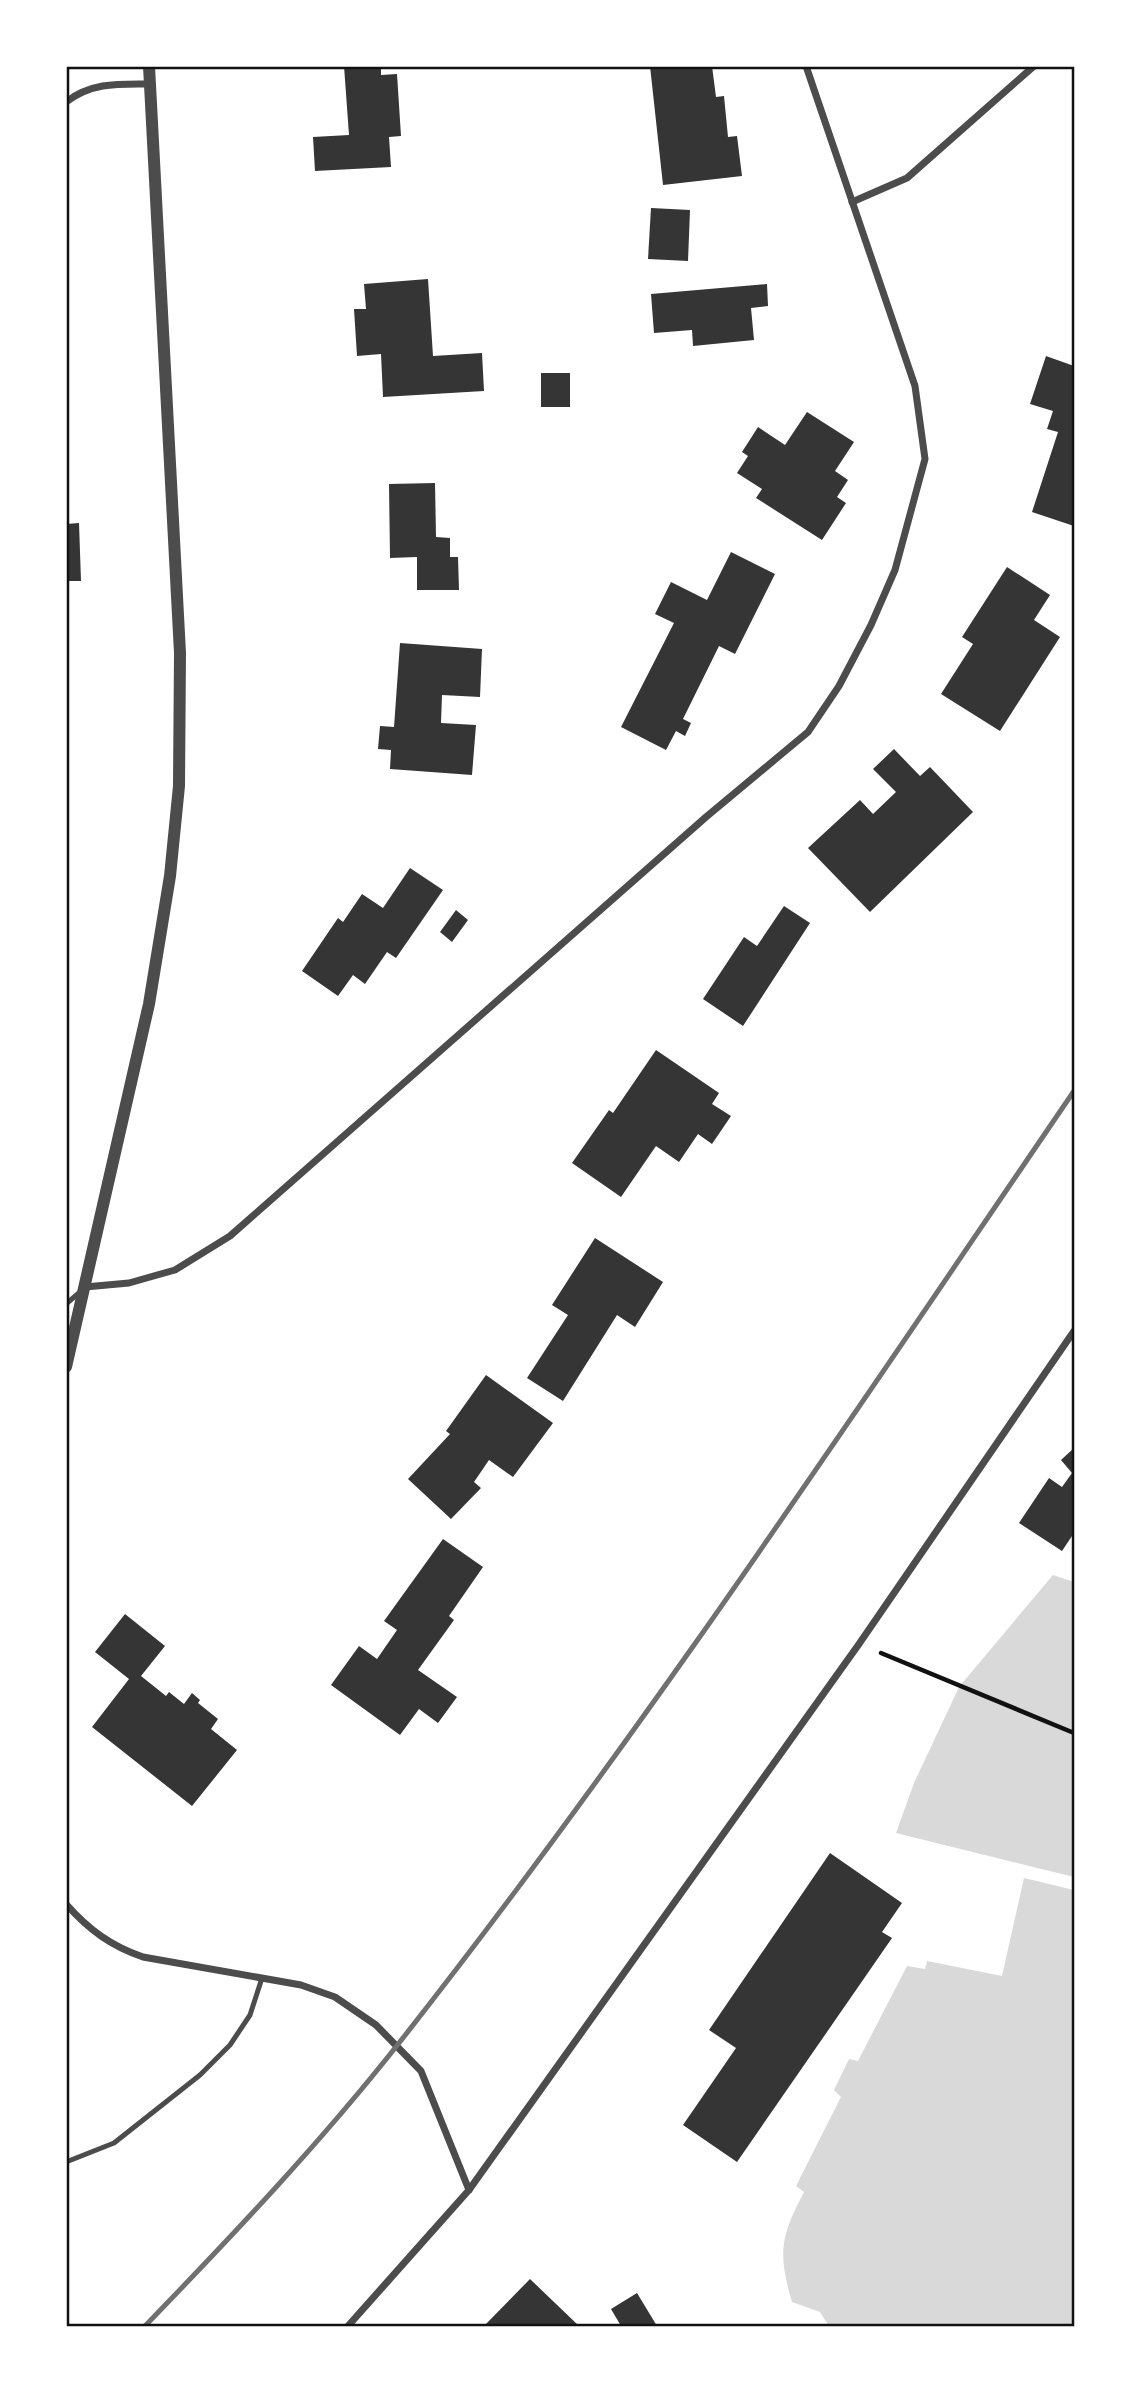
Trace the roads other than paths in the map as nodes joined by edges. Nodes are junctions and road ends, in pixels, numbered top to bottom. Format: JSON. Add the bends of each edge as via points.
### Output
{"nodes":[{"id":1,"x":149,"y":66,"type":"edge"},
{"id":2,"x":806,"y":66,"type":"edge"},
{"id":3,"x":1034,"y":66,"type":"edge"},
{"id":4,"x":150,"y":84,"type":"junction"},
{"id":5,"x":66,"y":102,"type":"edge"},
{"id":6,"x":852,"y":202,"type":"junction"},
{"id":7,"x":85,"y":1287,"type":"junction"},
{"id":8,"x":66,"y":1304,"type":"edge"},
{"id":9,"x":1074,"y":1331,"type":"edge"},
{"id":10,"x":66,"y":1367,"type":"edge"},
{"id":11,"x":66,"y":1904,"type":"edge"},
{"id":12,"x":262,"y":1978,"type":"junction"},
{"id":13,"x":66,"y":2162,"type":"edge"},
{"id":14,"x":469,"y":2190,"type":"junction"},
{"id":15,"x":348,"y":2326,"type":"edge"}],
"edges":[{"from":1,"to":4,"type":"street"},
{"from":2,"to":6,"type":"street"},
{"from":3,"to":6,"type":"street","via":[[907,178]]},
{"from":4,"to":5,"type":"street","via":[[100,85]]},
{"from":4,"to":7,"type":"street","via":[[180,653],[179,786],[149,1004]]},
{"from":6,"to":7,"type":"street","via":[[915,386],[925,459],[886,592],[839,687],[808,732],[230,1236],[175,1270],[129,1283]]},
{"from":7,"to":8,"type":"lane"},
{"from":7,"to":10,"type":"street"},
{"from":9,"to":14,"type":"street","via":[[859,1644]]},
{"from":11,"to":12,"type":"street","via":[[118,1949]]},
{"from":12,"to":13,"type":"lane","via":[[250,2015],[230,2045],[200,2075],[114,2143]]},
{"from":12,"to":14,"type":"street","via":[[335,1997],[398,2044],[421,2071]]},
{"from":14,"to":15,"type":"street"}]}
